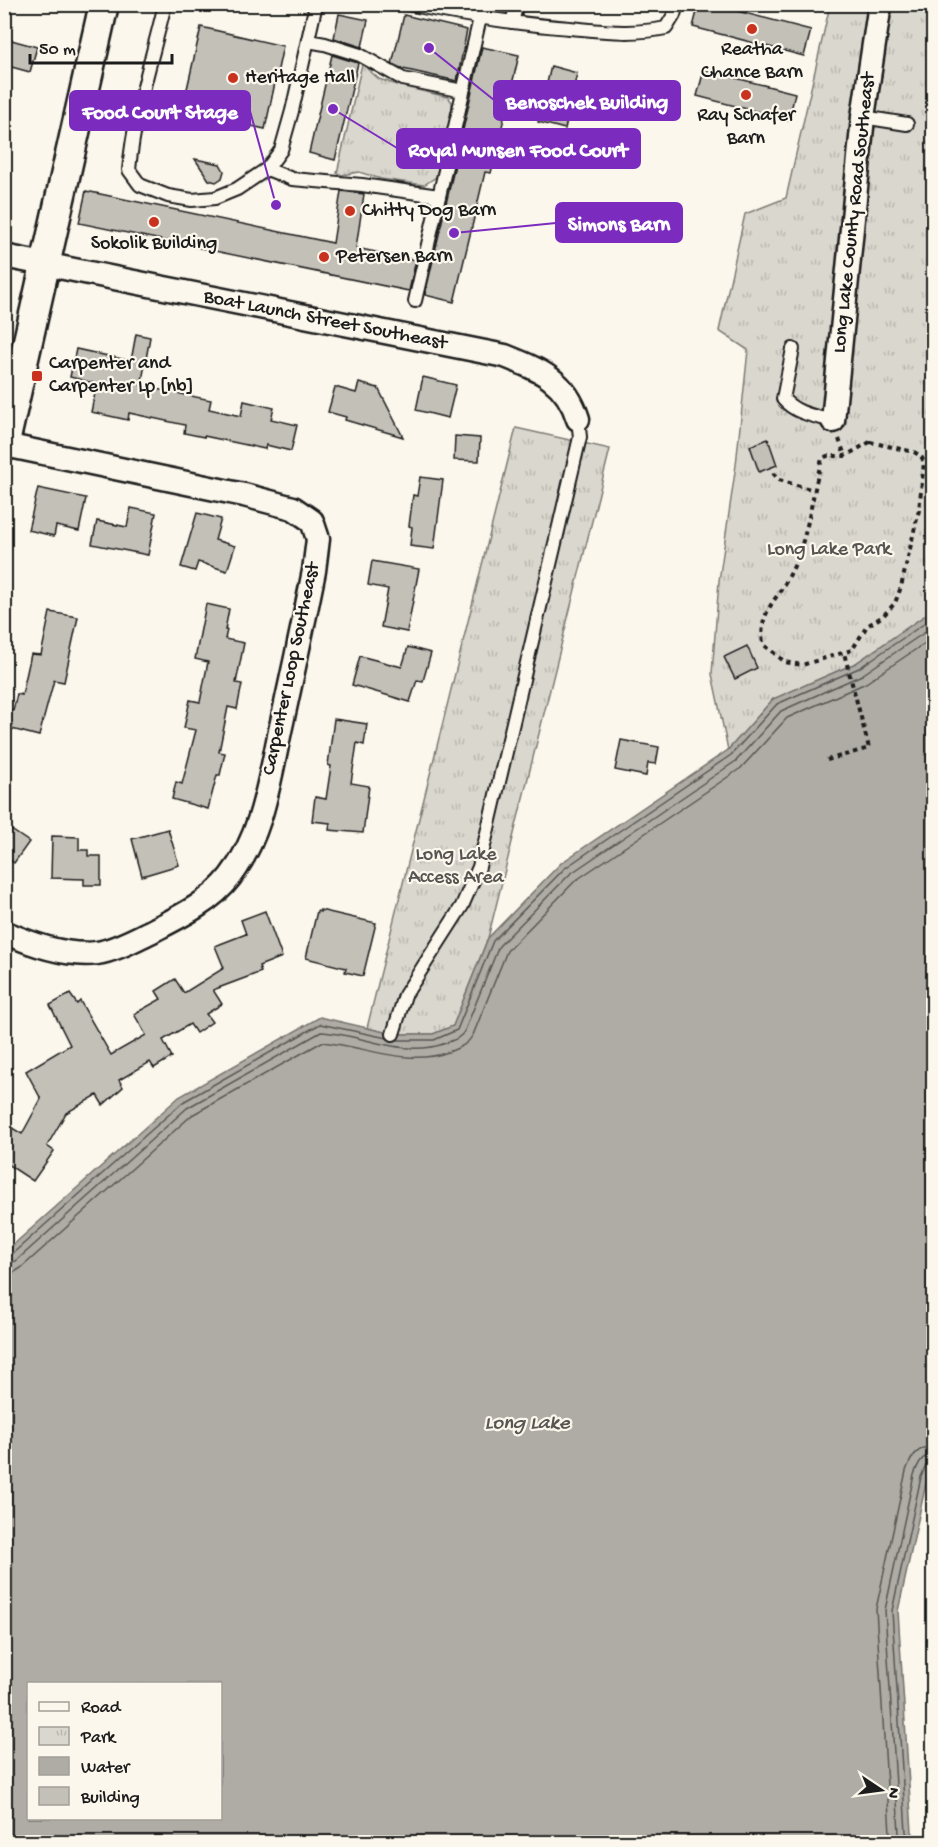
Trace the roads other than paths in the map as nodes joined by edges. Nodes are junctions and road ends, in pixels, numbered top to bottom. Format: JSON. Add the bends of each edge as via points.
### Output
{"nodes":[{"id":1,"x":104,"y":4,"type":"edge"},
{"id":2,"x":165,"y":4,"type":"edge"},
{"id":3,"x":316,"y":4,"type":"edge"},
{"id":4,"x":407,"y":4,"type":"edge"},
{"id":5,"x":518,"y":4,"type":"edge"},
{"id":6,"x":677,"y":4,"type":"edge"},
{"id":7,"x":880,"y":4,"type":"edge"},
{"id":8,"x":480,"y":18,"type":"junction"},
{"id":9,"x":512,"y":22,"type":"junction"},
{"id":10,"x":308,"y":41,"type":"junction"},
{"id":11,"x":463,"y":91,"type":"junction"},
{"id":12,"x":863,"y":117,"type":"junction"},
{"id":13,"x":907,"y":124,"type":"dead end"},
{"id":14,"x":267,"y":169,"type":"junction"},
{"id":15,"x":439,"y":196,"type":"junction"},
{"id":16,"x":4,"y":256,"type":"edge"},
{"id":17,"x":46,"y":266,"type":"junction"},
{"id":18,"x":415,"y":301,"type":"dead end"},
{"id":19,"x":793,"y":349,"type":"dead end"},
{"id":20,"x":578,"y":419,"type":"joint"},
{"id":21,"x":833,"y":421,"type":"joint"},
{"id":22,"x":5,"y":446,"type":"edge"},
{"id":23,"x":4,"y":932,"type":"edge"},
{"id":24,"x":393,"y":1034,"type":"dead end"}],
"edges":[{"from":1,"to":17,"type":"street"},
{"from":2,"to":14,"type":"lane","via":[[129,170],[140,185],[192,200],[230,192]]},
{"from":3,"to":10,"type":"lane"},
{"from":4,"to":8,"type":"lane"},
{"from":5,"to":9,"type":"lane"},
{"from":6,"to":9,"type":"lane","via":[[666,28],[650,31],[616,33]]},
{"from":7,"to":12,"type":"street","name":"Long Lake County Road Southeast"},
{"from":8,"to":9,"type":"lane"},
{"from":8,"to":11,"type":"lane"},
{"from":10,"to":11,"type":"lane","via":[[360,55],[403,79]]},
{"from":10,"to":14,"type":"lane","via":[[280,150]]},
{"from":11,"to":15,"type":"lane"},
{"from":12,"to":13,"type":"lane"},
{"from":12,"to":21,"type":"street","name":"Long Lake County Road Southeast"},
{"from":14,"to":15,"type":"lane","via":[[292,178]]},
{"from":15,"to":18,"type":"lane"},
{"from":16,"to":17,"type":"street","name":"Boat Launch Street Southeast"},
{"from":17,"to":20,"type":"street","name":"Boat Launch Street Southeast","via":[[505,356],[539,370],[563,390]]},
{"from":17,"to":22,"type":"street"},
{"from":19,"to":21,"type":"lane","via":[[783,399],[799,412]]},
{"from":20,"to":24,"type":"lane","via":[[580,437],[479,867],[462,906],[405,994]]},
{"from":22,"to":23,"type":"street","name":"Carpenter Loop Southeast","via":[[293,508],[312,522],[318,539],[315,571],[257,828],[229,879],[182,915],[110,950],[96,953],[45,948]]}]}
